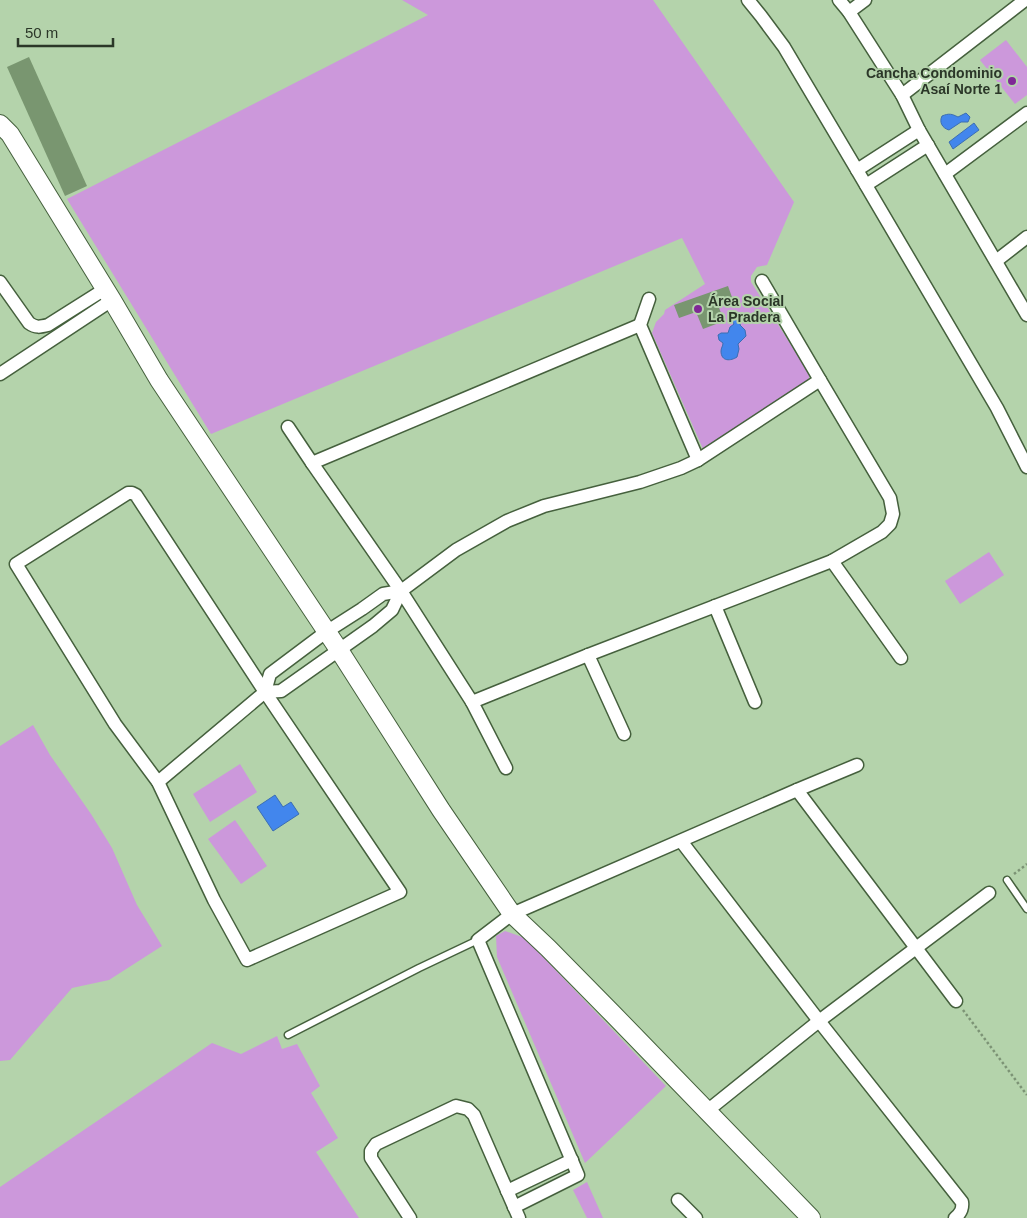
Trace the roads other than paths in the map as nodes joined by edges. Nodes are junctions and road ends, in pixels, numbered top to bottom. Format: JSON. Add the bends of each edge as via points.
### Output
{"nodes":[{"id":1,"x":748,"y":0,"type":"edge"},
{"id":2,"x":839,"y":0,"type":"edge"},
{"id":3,"x":865,"y":0,"type":"edge"},
{"id":4,"x":1026,"y":0,"type":"edge"},
{"id":5,"x":849,"y":12,"type":"junction"},
{"id":6,"x":902,"y":95,"type":"junction"},
{"id":7,"x":1027,"y":113,"type":"edge"},
{"id":8,"x":0,"y":124,"type":"edge"},
{"id":9,"x":919,"y":130,"type":"junction"},
{"id":10,"x":928,"y":145,"type":"junction"},
{"id":11,"x":857,"y":170,"type":"junction"},
{"id":12,"x":945,"y":174,"type":"junction"},
{"id":13,"x":866,"y":185,"type":"junction"},
{"id":14,"x":1027,"y":238,"type":"edge"},
{"id":15,"x":996,"y":261,"type":"junction"},
{"id":16,"x":762,"y":281,"type":"dead end"},
{"id":17,"x":0,"y":282,"type":"edge"},
{"id":18,"x":108,"y":294,"type":"junction"},
{"id":19,"x":649,"y":299,"type":"dead end"},
{"id":20,"x":1027,"y":315,"type":"edge"},
{"id":21,"x":640,"y":325,"type":"junction"},
{"id":22,"x":0,"y":374,"type":"edge"},
{"id":23,"x":820,"y":380,"type":"junction"},
{"id":24,"x":288,"y":427,"type":"dead end"},
{"id":25,"x":698,"y":460,"type":"junction"},
{"id":26,"x":312,"y":463,"type":"junction"},
{"id":27,"x":1027,"y":466,"type":"edge"},
{"id":28,"x":832,"y":561,"type":"junction"},
{"id":29,"x":401,"y":591,"type":"junction"},
{"id":30,"x":715,"y":606,"type":"junction"},
{"id":31,"x":326,"y":632,"type":"junction"},
{"id":32,"x":339,"y":650,"type":"junction"},
{"id":33,"x":588,"y":655,"type":"junction"},
{"id":34,"x":901,"y":658,"type":"dead end"},
{"id":35,"x":265,"y":692,"type":"junction"},
{"id":36,"x":472,"y":702,"type":"junction"},
{"id":37,"x":755,"y":702,"type":"dead end"},
{"id":38,"x":624,"y":734,"type":"dead end"},
{"id":39,"x":857,"y":765,"type":"dead end"},
{"id":40,"x":506,"y":768,"type":"dead end"},
{"id":41,"x":158,"y":782,"type":"junction"},
{"id":42,"x":797,"y":790,"type":"junction"},
{"id":43,"x":681,"y":841,"type":"junction"},
{"id":44,"x":1007,"y":880,"type":"dead end"},
{"id":45,"x":989,"y":893,"type":"dead end"},
{"id":46,"x":1027,"y":908,"type":"edge"},
{"id":47,"x":512,"y":914,"type":"junction"},
{"id":48,"x":478,"y":940,"type":"junction"},
{"id":49,"x":917,"y":948,"type":"junction"},
{"id":50,"x":956,"y":1001,"type":"road end"},
{"id":51,"x":819,"y":1021,"type":"junction"},
{"id":52,"x":288,"y":1035,"type":"dead end"},
{"id":53,"x":706,"y":1111,"type":"junction"},
{"id":54,"x":572,"y":1160,"type":"junction"},
{"id":55,"x":507,"y":1191,"type":"junction"},
{"id":56,"x":678,"y":1200,"type":"dead end"},
{"id":57,"x":516,"y":1213,"type":"edge"},
{"id":58,"x":410,"y":1218,"type":"edge"},
{"id":59,"x":696,"y":1218,"type":"edge"},
{"id":60,"x":811,"y":1218,"type":"edge"},
{"id":61,"x":955,"y":1218,"type":"edge"}],
"edges":[{"from":1,"to":11,"type":"street","via":[[784,47]]},
{"from":2,"to":5,"type":"street"},
{"from":3,"to":5,"type":"street"},
{"from":4,"to":6,"type":"street"},
{"from":5,"to":6,"type":"street"},
{"from":6,"to":9,"type":"street"},
{"from":7,"to":12,"type":"street"},
{"from":8,"to":18,"type":"street","via":[[10,134]]},
{"from":9,"to":10,"type":"street"},
{"from":9,"to":11,"type":"street"},
{"from":10,"to":12,"type":"street"},
{"from":10,"to":13,"type":"street"},
{"from":11,"to":13,"type":"street"},
{"from":12,"to":15,"type":"street"},
{"from":13,"to":27,"type":"street","via":[[997,408]]},
{"from":14,"to":15,"type":"street"},
{"from":15,"to":20,"type":"street"},
{"from":16,"to":23,"type":"street"},
{"from":17,"to":18,"type":"street","via":[[30,323],[40,328]]},
{"from":18,"to":22,"type":"street"},
{"from":18,"to":31,"type":"street","via":[[159,380]]},
{"from":19,"to":21,"type":"street"},
{"from":21,"to":25,"type":"street"},
{"from":21,"to":26,"type":"street"},
{"from":23,"to":25,"type":"street"},
{"from":23,"to":28,"type":"street","via":[[890,498],[894,514],[882,532]]},
{"from":24,"to":26,"type":"street"},
{"from":25,"to":29,"type":"street","via":[[640,482],[544,506],[507,521],[456,550]]},
{"from":26,"to":29,"type":"street"},
{"from":28,"to":30,"type":"street"},
{"from":28,"to":34,"type":"street"},
{"from":29,"to":31,"type":"street","via":[[383,594]]},
{"from":29,"to":32,"type":"street","via":[[392,610]]},
{"from":29,"to":36,"type":"street"},
{"from":30,"to":33,"type":"street"},
{"from":30,"to":37,"type":"street"},
{"from":31,"to":32,"type":"street"},
{"from":31,"to":35,"type":"street","via":[[270,674]]},
{"from":32,"to":35,"type":"street","via":[[281,691]]},
{"from":32,"to":47,"type":"street"},
{"from":33,"to":36,"type":"street"},
{"from":33,"to":38,"type":"street"},
{"from":35,"to":41,"type":"street"},
{"from":35,"to":41,"type":"street","via":[[400,892],[247,960],[214,900]]},
{"from":35,"to":41,"type":"street","via":[[136,495],[128,493],[16,564],[115,724]]},
{"from":36,"to":40,"type":"street"},
{"from":39,"to":42,"type":"street"},
{"from":42,"to":43,"type":"street"},
{"from":42,"to":49,"type":"street"},
{"from":43,"to":47,"type":"street"},
{"from":43,"to":51,"type":"street"},
{"from":44,"to":46,"type":"lane"},
{"from":45,"to":49,"type":"street"},
{"from":47,"to":48,"type":"street"},
{"from":47,"to":53,"type":"street"},
{"from":48,"to":52,"type":"lane"},
{"from":48,"to":54,"type":"street"},
{"from":49,"to":50,"type":"street"},
{"from":49,"to":51,"type":"street"},
{"from":51,"to":53,"type":"street"},
{"from":51,"to":61,"type":"street","via":[[962,1202],[963,1209]]},
{"from":53,"to":60,"type":"street"},
{"from":54,"to":55,"type":"street"},
{"from":54,"to":57,"type":"street","via":[[578,1175]]},
{"from":55,"to":57,"type":"street"},
{"from":55,"to":58,"type":"street","via":[[474,1115],[468,1109],[456,1106],[376,1144],[371,1151],[371,1158]]},
{"from":56,"to":59,"type":"street"}]}
